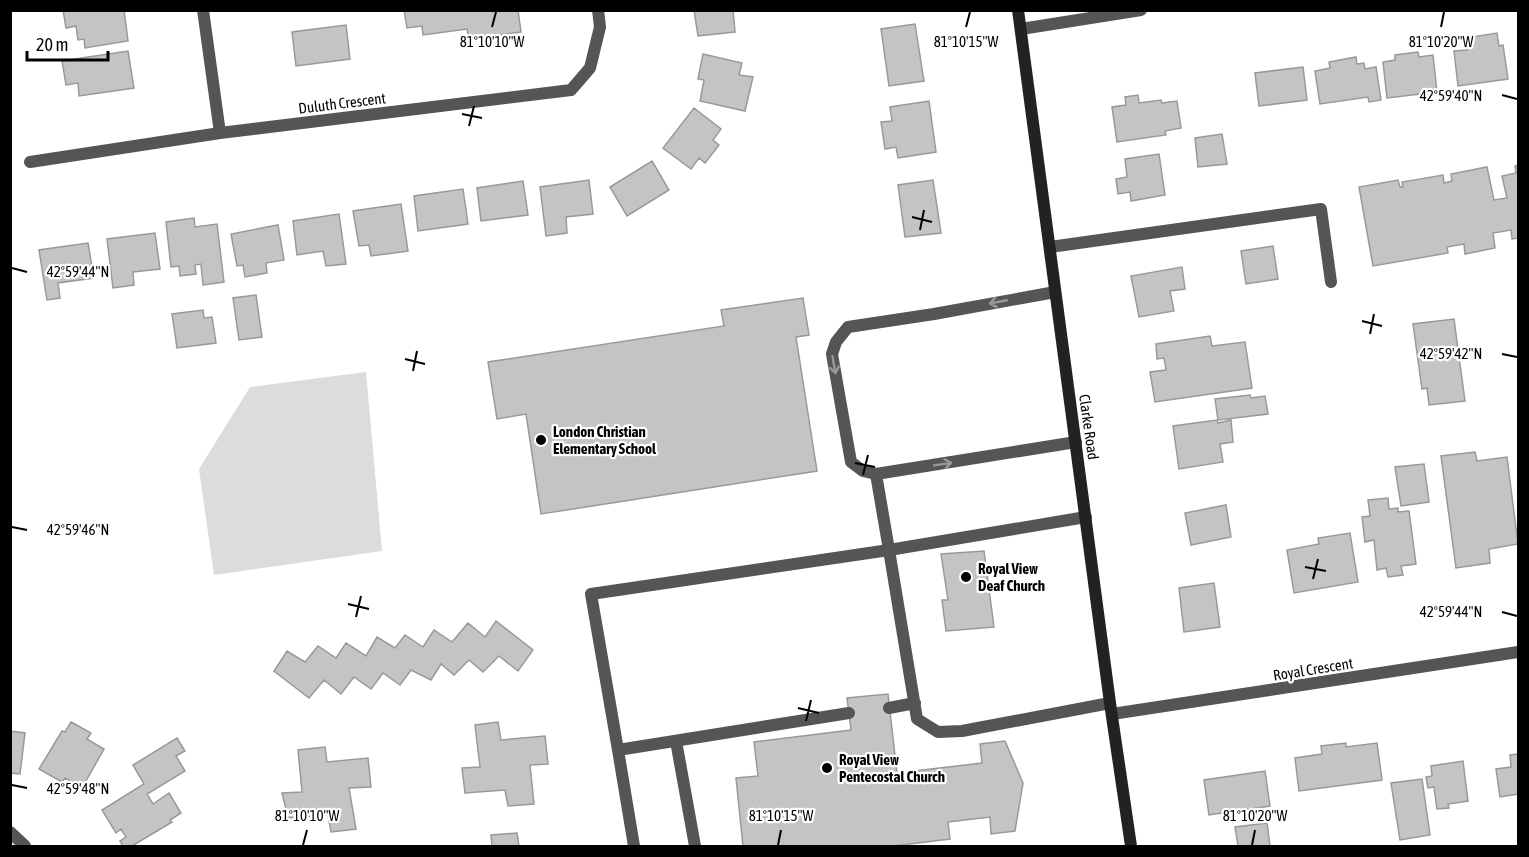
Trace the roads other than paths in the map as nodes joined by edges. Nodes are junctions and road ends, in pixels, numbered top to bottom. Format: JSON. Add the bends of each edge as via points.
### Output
{"nodes":[{"id":1,"x":203,"y":10,"type":"edge"},
{"id":2,"x":598,"y":10,"type":"edge"},
{"id":3,"x":1018,"y":10,"type":"edge"},
{"id":4,"x":1141,"y":10,"type":"edge"},
{"id":5,"x":1021,"y":29,"type":"junction"},
{"id":6,"x":220,"y":133,"type":"junction"},
{"id":7,"x":30,"y":162,"type":"dead end"},
{"id":8,"x":1050,"y":247,"type":"junction"},
{"id":9,"x":1331,"y":282,"type":"dead end"},
{"id":10,"x":1055,"y":292,"type":"junction"},
{"id":11,"x":1076,"y":442,"type":"junction"},
{"id":12,"x":876,"y":474,"type":"junction"},
{"id":13,"x":1086,"y":517,"type":"junction"},
{"id":14,"x":889,"y":550,"type":"junction"},
{"id":15,"x":1518,"y":652,"type":"edge"},
{"id":16,"x":915,"y":703,"type":"junction"},
{"id":17,"x":889,"y":708,"type":"dead end"},
{"id":18,"x":1111,"y":709,"type":"junction"},
{"id":19,"x":849,"y":713,"type":"dead end"},
{"id":20,"x":676,"y":741,"type":"junction"},
{"id":21,"x":618,"y":750,"type":"junction"},
{"id":22,"x":10,"y":832,"type":"edge"},
{"id":23,"x":25,"y":846,"type":"edge"},
{"id":24,"x":634,"y":846,"type":"edge"},
{"id":25,"x":695,"y":846,"type":"edge"},
{"id":26,"x":1131,"y":846,"type":"edge"}],
"edges":[{"from":1,"to":6,"type":"street"},
{"from":2,"to":6,"type":"street","name":"Duluth Crescent","via":[[600,27],[590,68],[571,90]]},
{"from":3,"to":5,"type":"main road","name":"Clarke Road"},
{"from":4,"to":5,"type":"street"},
{"from":5,"to":8,"type":"main road","name":"Clarke Road"},
{"from":6,"to":7,"type":"street","name":"Duluth Crescent"},
{"from":8,"to":9,"type":"street","via":[[1321,209]]},
{"from":8,"to":10,"type":"main road","name":"Clarke Road"},
{"from":10,"to":11,"type":"main road","name":"Clarke Road"},
{"from":10,"to":12,"type":"street","one_way":true,"via":[[848,327],[832,354],[851,462]]},
{"from":12,"to":11,"type":"street","one_way":true},
{"from":11,"to":13,"type":"main road","name":"Clarke Road"},
{"from":12,"to":14,"type":"street"},
{"from":13,"to":14,"type":"street"},
{"from":13,"to":18,"type":"main road","name":"Clarke Road"},
{"from":14,"to":16,"type":"street"},
{"from":14,"to":21,"type":"street","via":[[591,594]]},
{"from":15,"to":18,"type":"street","name":"Royal Crescent"},
{"from":16,"to":17,"type":"street"},
{"from":16,"to":18,"type":"street","name":"Royal Crescent","via":[[917,719],[938,732]]},
{"from":18,"to":26,"type":"main road","name":"Clarke Road"},
{"from":19,"to":20,"type":"street"},
{"from":20,"to":21,"type":"street"},
{"from":20,"to":25,"type":"street"},
{"from":21,"to":24,"type":"street"},
{"from":22,"to":23,"type":"street"}]}
